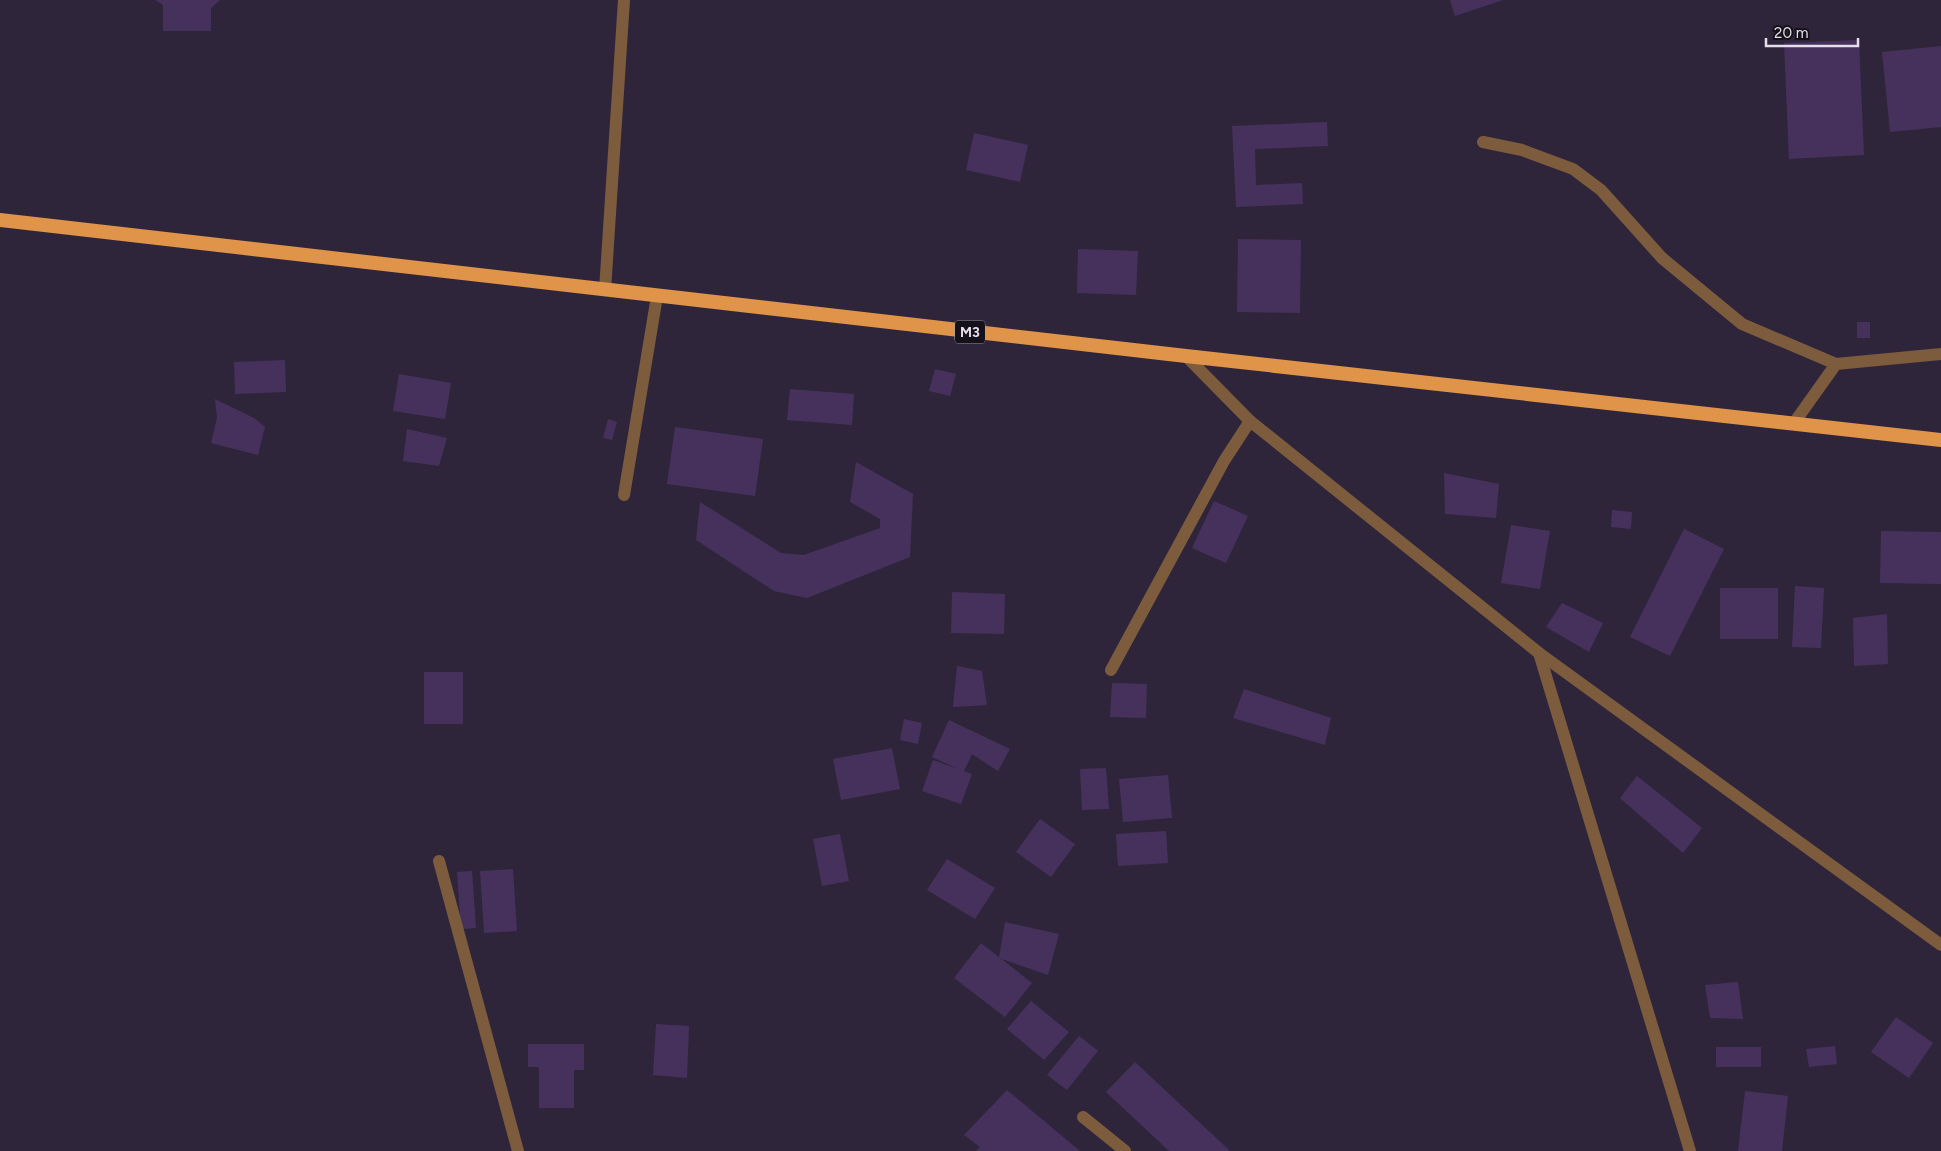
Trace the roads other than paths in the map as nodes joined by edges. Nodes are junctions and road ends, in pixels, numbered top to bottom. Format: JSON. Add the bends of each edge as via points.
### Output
{"nodes":[{"id":1,"x":624,"y":0,"type":"edge"},
{"id":2,"x":1482,"y":142,"type":"dead end"},
{"id":3,"x":0,"y":220,"type":"edge"},
{"id":4,"x":605,"y":290,"type":"junction"},
{"id":5,"x":657,"y":296,"type":"junction"},
{"id":6,"x":1941,"y":354,"type":"edge"},
{"id":7,"x":1186,"y":356,"type":"junction"},
{"id":8,"x":1836,"y":364,"type":"junction"},
{"id":9,"x":1250,"y":421,"type":"junction"},
{"id":10,"x":1794,"y":423,"type":"junction"},
{"id":11,"x":1941,"y":440,"type":"edge"},
{"id":12,"x":624,"y":495,"type":"dead end"},
{"id":13,"x":1539,"y":653,"type":"junction"},
{"id":14,"x":1111,"y":670,"type":"dead end"},
{"id":15,"x":439,"y":861,"type":"dead end"},
{"id":16,"x":1941,"y":945,"type":"edge"},
{"id":17,"x":1083,"y":1117,"type":"dead end"},
{"id":18,"x":518,"y":1151,"type":"edge"},
{"id":19,"x":1125,"y":1151,"type":"edge"},
{"id":20,"x":1690,"y":1151,"type":"edge"}],
"edges":[{"from":1,"to":4,"type":"street"},
{"from":2,"to":8,"type":"street","via":[[1522,150],[1572,169],[1601,190],[1662,258],[1742,324]]},
{"from":3,"to":4,"type":"highway","number":"M3"},
{"from":4,"to":5,"type":"highway","number":"M3"},
{"from":5,"to":7,"type":"highway","number":"M3"},
{"from":5,"to":12,"type":"street"},
{"from":6,"to":8,"type":"street"},
{"from":7,"to":9,"type":"street"},
{"from":7,"to":10,"type":"highway","number":"M3"},
{"from":8,"to":10,"type":"street"},
{"from":9,"to":13,"type":"street"},
{"from":9,"to":14,"type":"street","via":[[1224,461]]},
{"from":10,"to":11,"type":"highway","number":"M3"},
{"from":13,"to":16,"type":"street"},
{"from":13,"to":20,"type":"street"},
{"from":15,"to":18,"type":"street"},
{"from":17,"to":19,"type":"street"}]}
